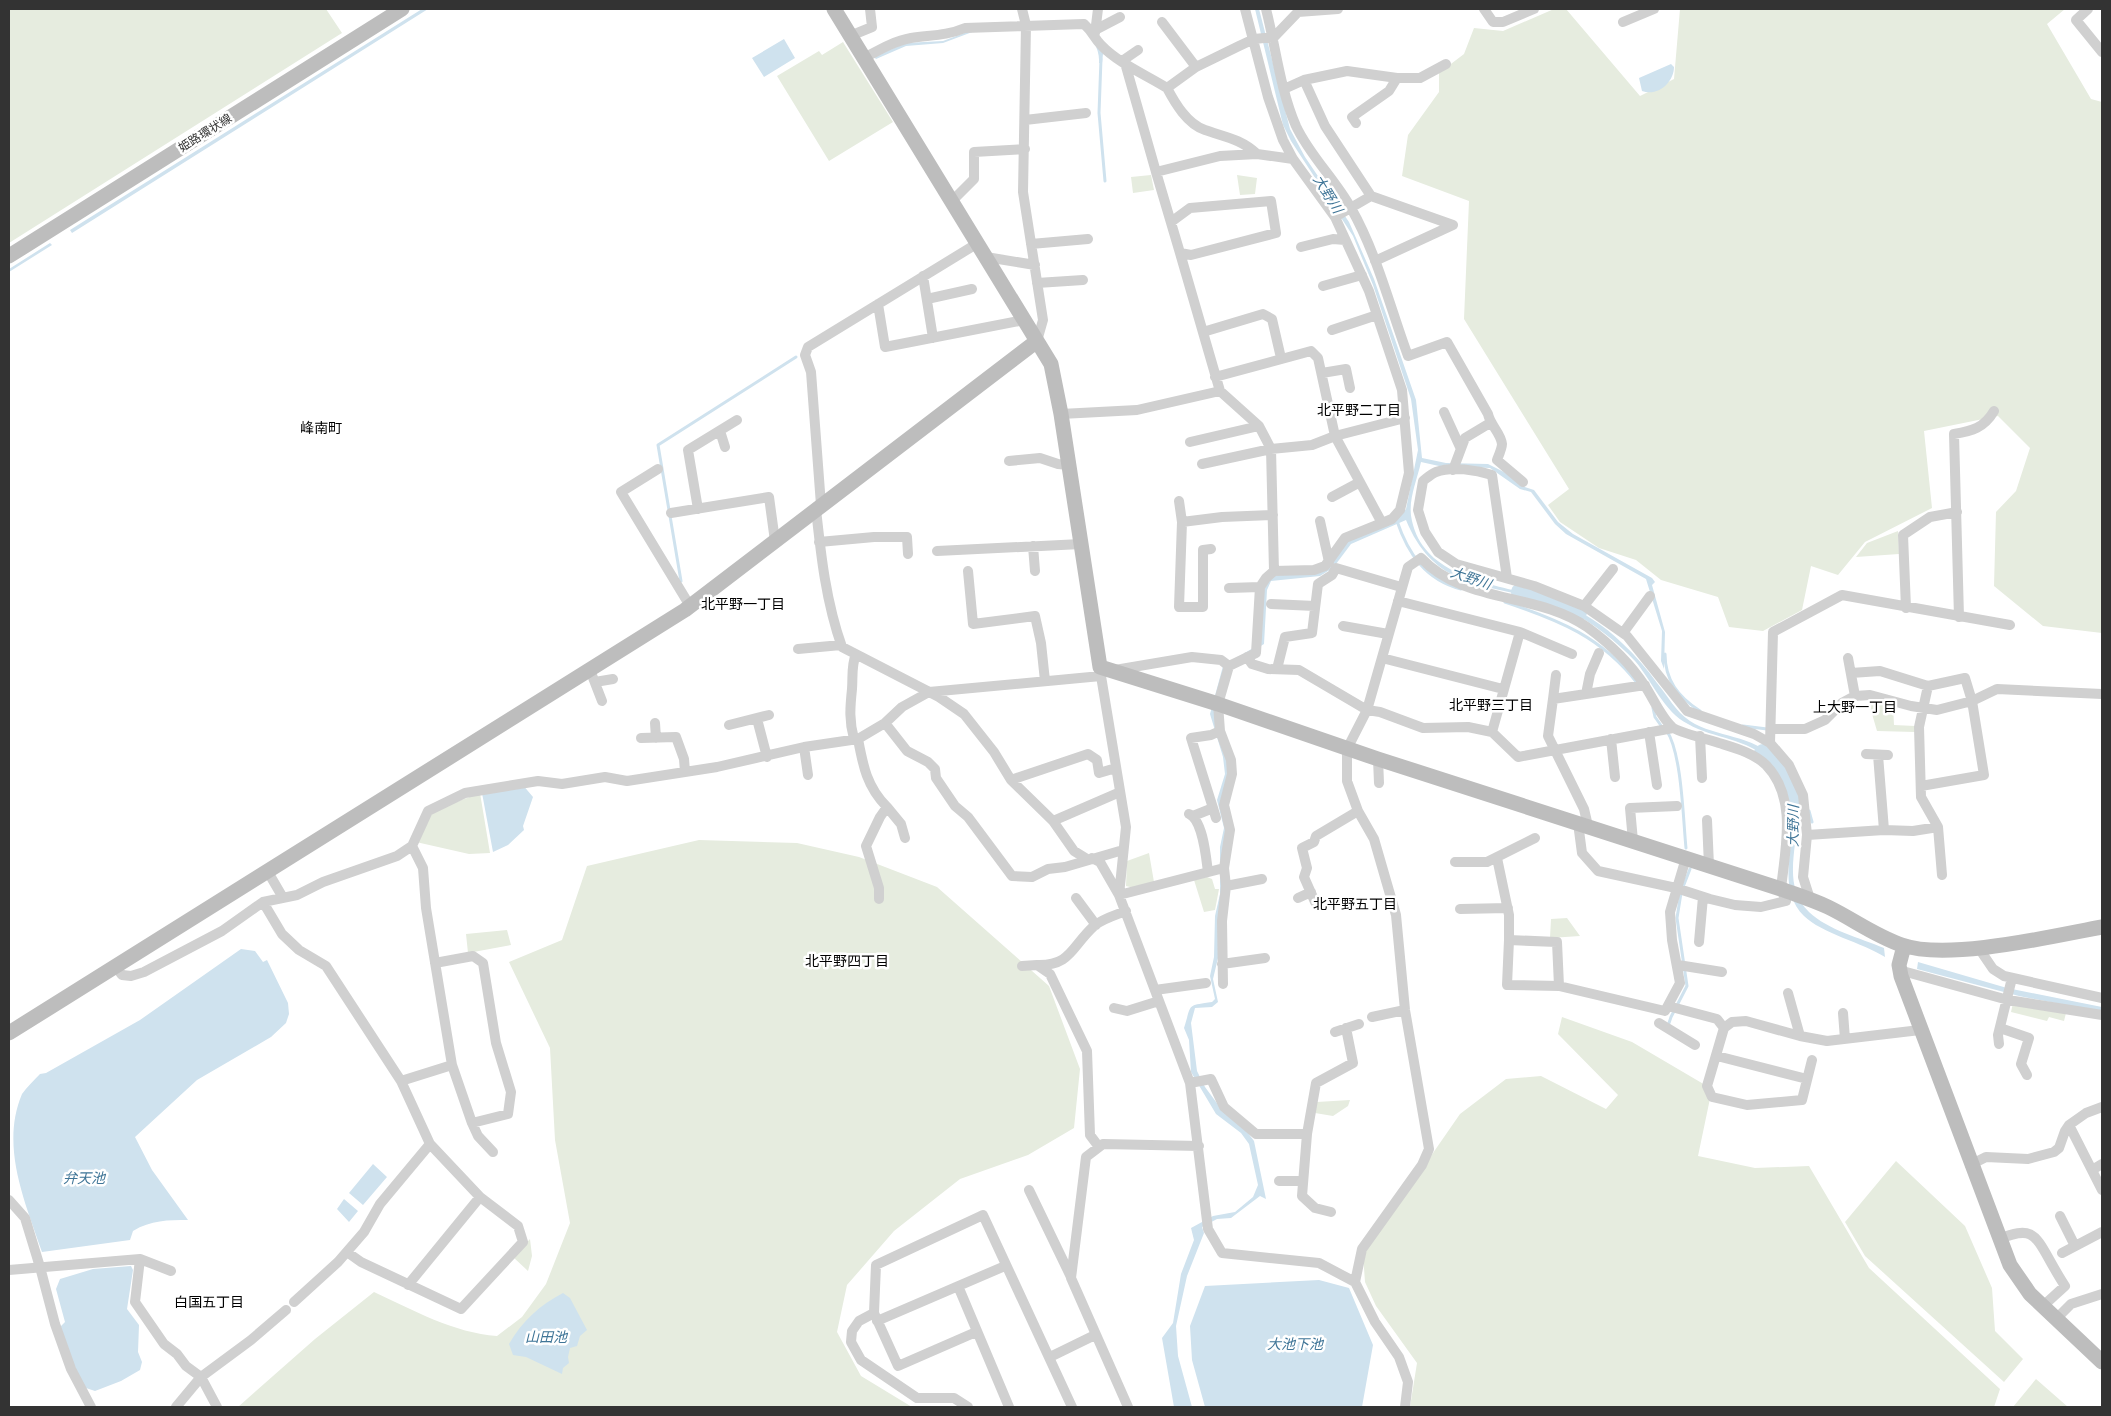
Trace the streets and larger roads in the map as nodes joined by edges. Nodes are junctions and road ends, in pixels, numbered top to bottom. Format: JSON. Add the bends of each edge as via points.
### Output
{"nodes":[{"id":1,"x":402,"y":9,"type":"edge"},
{"id":2,"x":834,"y":9,"type":"edge"},
{"id":3,"x":870,"y":9,"type":"edge"},
{"id":4,"x":1022,"y":9,"type":"edge"},
{"id":5,"x":1098,"y":9,"type":"edge"},
{"id":6,"x":1246,"y":9,"type":"edge"},
{"id":7,"x":1266,"y":9,"type":"edge"},
{"id":8,"x":1338,"y":9,"type":"edge"},
{"id":9,"x":1484,"y":9,"type":"edge"},
{"id":10,"x":1534,"y":9,"type":"edge"},
{"id":11,"x":1654,"y":9,"type":"edge"},
{"id":12,"x":2088,"y":9,"type":"edge"},
{"id":13,"x":1299,"y":10,"type":"edge"},
{"id":14,"x":1120,"y":17,"type":"dead end"},
{"id":15,"x":1162,"y":22,"type":"dead end"},
{"id":16,"x":1623,"y":22,"type":"dead end"},
{"id":17,"x":1026,"y":24,"type":"junction"},
{"id":18,"x":1096,"y":32,"type":"junction"},
{"id":19,"x":850,"y":36,"type":"junction"},
{"id":20,"x":1274,"y":37,"type":"junction"},
{"id":21,"x":1254,"y":39,"type":"junction"},
{"id":22,"x":1138,"y":50,"type":"dead end"},
{"id":23,"x":2102,"y":52,"type":"edge"},
{"id":24,"x":864,"y":58,"type":"junction"},
{"id":25,"x":1446,"y":64,"type":"dead end"},
{"id":26,"x":1125,"y":65,"type":"junction"},
{"id":27,"x":1196,"y":67,"type":"junction"},
{"id":28,"x":1397,"y":78,"type":"junction"},
{"id":29,"x":1304,"y":80,"type":"junction"},
{"id":30,"x":1166,"y":88,"type":"junction"},
{"id":31,"x":1284,"y":89,"type":"junction"},
{"id":32,"x":1086,"y":112,"type":"dead end"},
{"id":33,"x":1025,"y":120,"type":"junction"},
{"id":34,"x":1356,"y":123,"type":"dead end"},
{"id":35,"x":1025,"y":149,"type":"junction"},
{"id":36,"x":1256,"y":154,"type":"junction"},
{"id":37,"x":1294,"y":159,"type":"junction"},
{"id":38,"x":1156,"y":172,"type":"junction"},
{"id":39,"x":1371,"y":196,"type":"junction"},
{"id":40,"x":952,"y":201,"type":"junction"},
{"id":41,"x":1350,"y":207,"type":"junction"},
{"id":42,"x":1335,"y":217,"type":"junction"},
{"id":43,"x":1172,"y":222,"type":"junction"},
{"id":44,"x":1088,"y":239,"type":"dead end"},
{"id":45,"x":1345,"y":240,"type":"junction"},
{"id":46,"x":978,"y":243,"type":"junction"},
{"id":47,"x":1031,"y":244,"type":"junction"},
{"id":48,"x":1301,"y":247,"type":"dead end"},
{"id":49,"x":1180,"y":253,"type":"junction"},
{"id":50,"x":9,"y":256,"type":"edge"},
{"id":51,"x":986,"y":257,"type":"junction"},
{"id":52,"x":1375,"y":261,"type":"junction"},
{"id":53,"x":1035,"y":265,"type":"junction"},
{"id":54,"x":1362,"y":275,"type":"junction"},
{"id":55,"x":924,"y":276,"type":"junction"},
{"id":56,"x":1083,"y":280,"type":"dead end"},
{"id":57,"x":1038,"y":283,"type":"junction"},
{"id":58,"x":1323,"y":286,"type":"dead end"},
{"id":59,"x":972,"y":289,"type":"dead end"},
{"id":60,"x":927,"y":298,"type":"junction"},
{"id":61,"x":878,"y":304,"type":"junction"},
{"id":62,"x":1377,"y":315,"type":"junction"},
{"id":63,"x":1024,"y":320,"type":"junction"},
{"id":64,"x":1332,"y":330,"type":"dead end"},
{"id":65,"x":1203,"y":332,"type":"junction"},
{"id":66,"x":933,"y":338,"type":"junction"},
{"id":67,"x":1037,"y":341,"type":"junction"},
{"id":68,"x":1281,"y":358,"type":"junction"},
{"id":69,"x":1322,"y":373,"type":"junction"},
{"id":70,"x":1214,"y":377,"type":"junction"},
{"id":71,"x":1352,"y":385,"type":"dead end"},
{"id":72,"x":1220,"y":391,"type":"junction"},
{"id":73,"x":1994,"y":411,"type":"dead end"},
{"id":74,"x":1444,"y":412,"type":"dead end"},
{"id":75,"x":1061,"y":414,"type":"junction"},
{"id":76,"x":1405,"y":418,"type":"junction"},
{"id":77,"x":737,"y":420,"type":"dead end"},
{"id":78,"x":1490,"y":424,"type":"junction"},
{"id":79,"x":1259,"y":426,"type":"junction"},
{"id":80,"x":720,"y":431,"type":"junction"},
{"id":81,"x":1335,"y":436,"type":"junction"},
{"id":82,"x":1190,"y":442,"type":"dead end"},
{"id":83,"x":1460,"y":446,"type":"junction"},
{"id":84,"x":725,"y":447,"type":"dead end"},
{"id":85,"x":1271,"y":449,"type":"junction"},
{"id":86,"x":1009,"y":461,"type":"dead end"},
{"id":87,"x":1069,"y":464,"type":"junction"},
{"id":88,"x":1202,"y":464,"type":"dead end"},
{"id":89,"x":641,"y":466,"type":"dead end"},
{"id":90,"x":1454,"y":466,"type":"junction"},
{"id":91,"x":658,"y":469,"type":"dead end"},
{"id":92,"x":1409,"y":473,"type":"junction"},
{"id":93,"x":646,"y":476,"type":"junction"},
{"id":94,"x":1423,"y":481,"type":"junction"},
{"id":95,"x":1360,"y":482,"type":"junction"},
{"id":96,"x":1523,"y":482,"type":"dead end"},
{"id":97,"x":1332,"y":497,"type":"dead end"},
{"id":98,"x":1179,"y":501,"type":"dead end"},
{"id":99,"x":819,"y":507,"type":"junction"},
{"id":100,"x":698,"y":509,"type":"junction"},
{"id":101,"x":1957,"y":512,"type":"junction"},
{"id":102,"x":671,"y":513,"type":"dead end"},
{"id":103,"x":1273,"y":516,"type":"junction"},
{"id":104,"x":1320,"y":521,"type":"dead end"},
{"id":105,"x":1182,"y":522,"type":"junction"},
{"id":106,"x":1382,"y":523,"type":"junction"},
{"id":107,"x":1170,"y":540,"type":"dead end"},
{"id":108,"x":1181,"y":540,"type":"junction"},
{"id":109,"x":775,"y":541,"type":"junction"},
{"id":110,"x":819,"y":542,"type":"junction"},
{"id":111,"x":1081,"y":544,"type":"junction"},
{"id":112,"x":1033,"y":546,"type":"junction"},
{"id":113,"x":1211,"y":549,"type":"dead end"},
{"id":114,"x":937,"y":551,"type":"dead end"},
{"id":115,"x":908,"y":554,"type":"dead end"},
{"id":116,"x":1329,"y":562,"type":"junction"},
{"id":117,"x":1613,"y":569,"type":"dead end"},
{"id":118,"x":968,"y":571,"type":"dead end"},
{"id":119,"x":1035,"y":571,"type":"dead end"},
{"id":120,"x":1274,"y":572,"type":"junction"},
{"id":121,"x":1507,"y":578,"type":"junction"},
{"id":122,"x":1260,"y":587,"type":"junction"},
{"id":123,"x":1401,"y":587,"type":"junction"},
{"id":124,"x":1229,"y":588,"type":"dead end"},
{"id":125,"x":1650,"y":596,"type":"dead end"},
{"id":126,"x":1398,"y":601,"type":"junction"},
{"id":127,"x":1271,"y":604,"type":"dead end"},
{"id":128,"x":690,"y":606,"type":"junction"},
{"id":129,"x":1315,"y":606,"type":"junction"},
{"id":130,"x":1584,"y":606,"type":"junction"},
{"id":131,"x":1906,"y":608,"type":"junction"},
{"id":132,"x":1959,"y":617,"type":"junction"},
{"id":133,"x":2010,"y":625,"type":"dead end"},
{"id":134,"x":1343,"y":626,"type":"dead end"},
{"id":135,"x":1520,"y":632,"type":"junction"},
{"id":136,"x":1388,"y":634,"type":"junction"},
{"id":137,"x":1623,"y":634,"type":"junction"},
{"id":138,"x":841,"y":644,"type":"junction"},
{"id":139,"x":798,"y":648,"type":"dead end"},
{"id":140,"x":1254,"y":651,"type":"junction"},
{"id":141,"x":1599,"y":653,"type":"dead end"},
{"id":142,"x":856,"y":654,"type":"junction"},
{"id":143,"x":1572,"y":654,"type":"dead end"},
{"id":144,"x":1382,"y":658,"type":"junction"},
{"id":145,"x":1848,"y":658,"type":"dead end"},
{"id":146,"x":1225,"y":663,"type":"junction"},
{"id":147,"x":1276,"y":669,"type":"junction"},
{"id":148,"x":1105,"y":671,"type":"junction"},
{"id":149,"x":1851,"y":673,"type":"junction"},
{"id":150,"x":1556,"y":675,"type":"dead end"},
{"id":151,"x":592,"y":676,"type":"junction"},
{"id":152,"x":613,"y":679,"type":"dead end"},
{"id":153,"x":1045,"y":681,"type":"junction"},
{"id":154,"x":1645,"y":686,"type":"junction"},
{"id":155,"x":1928,"y":686,"type":"junction"},
{"id":156,"x":1503,"y":689,"type":"junction"},
{"id":157,"x":929,"y":692,"type":"junction"},
{"id":158,"x":1586,"y":694,"type":"junction"},
{"id":159,"x":2102,"y":694,"type":"edge"},
{"id":160,"x":1855,"y":696,"type":"junction"},
{"id":161,"x":1553,"y":699,"type":"junction"},
{"id":162,"x":1972,"y":700,"type":"junction"},
{"id":163,"x":602,"y":701,"type":"dead end"},
{"id":164,"x":1214,"y":703,"type":"junction"},
{"id":165,"x":1924,"y":708,"type":"junction"},
{"id":166,"x":1367,"y":710,"type":"junction"},
{"id":167,"x":768,"y":715,"type":"dead end"},
{"id":168,"x":756,"y":719,"type":"junction"},
{"id":169,"x":655,"y":723,"type":"dead end"},
{"id":170,"x":885,"y":723,"type":"junction"},
{"id":171,"x":729,"y":725,"type":"dead end"},
{"id":172,"x":1673,"y":728,"type":"junction"},
{"id":173,"x":1771,"y":729,"type":"junction"},
{"id":174,"x":1492,"y":732,"type":"junction"},
{"id":175,"x":1649,"y":732,"type":"junction"},
{"id":176,"x":1216,"y":733,"type":"junction"},
{"id":177,"x":1700,"y":736,"type":"junction"},
{"id":178,"x":641,"y":738,"type":"dead end"},
{"id":179,"x":656,"y":738,"type":"junction"},
{"id":180,"x":856,"y":739,"type":"junction"},
{"id":181,"x":1611,"y":739,"type":"junction"},
{"id":182,"x":1770,"y":743,"type":"junction"},
{"id":183,"x":804,"y":747,"type":"junction"},
{"id":184,"x":1347,"y":749,"type":"junction"},
{"id":185,"x":1555,"y":750,"type":"junction"},
{"id":186,"x":1866,"y":754,"type":"dead end"},
{"id":187,"x":766,"y":757,"type":"junction"},
{"id":188,"x":1378,"y":759,"type":"junction"},
{"id":189,"x":1116,"y":768,"type":"junction"},
{"id":190,"x":685,"y":772,"type":"junction"},
{"id":191,"x":808,"y":775,"type":"dead end"},
{"id":192,"x":1615,"y":777,"type":"dead end"},
{"id":193,"x":1702,"y":778,"type":"dead end"},
{"id":194,"x":1011,"y":780,"type":"junction"},
{"id":195,"x":1379,"y":783,"type":"dead end"},
{"id":196,"x":1657,"y":785,"type":"dead end"},
{"id":197,"x":1921,"y":786,"type":"junction"},
{"id":198,"x":1120,"y":792,"type":"junction"},
{"id":199,"x":1678,"y":806,"type":"dead end"},
{"id":200,"x":887,"y":807,"type":"junction"},
{"id":201,"x":1358,"y":811,"type":"junction"},
{"id":202,"x":1707,"y":820,"type":"dead end"},
{"id":203,"x":1053,"y":821,"type":"junction"},
{"id":204,"x":1583,"y":824,"type":"junction"},
{"id":205,"x":1938,"y":827,"type":"junction"},
{"id":206,"x":1884,"y":830,"type":"junction"},
{"id":207,"x":1807,"y":835,"type":"junction"},
{"id":208,"x":905,"y":838,"type":"dead end"},
{"id":209,"x":1535,"y":838,"type":"dead end"},
{"id":210,"x":1632,"y":841,"type":"junction"},
{"id":211,"x":412,"y":846,"type":"junction"},
{"id":212,"x":1123,"y":850,"type":"junction"},
{"id":213,"x":1497,"y":858,"type":"junction"},
{"id":214,"x":1686,"y":858,"type":"junction"},
{"id":215,"x":1090,"y":859,"type":"junction"},
{"id":216,"x":1455,"y":862,"type":"dead end"},
{"id":217,"x":1708,"y":866,"type":"junction"},
{"id":218,"x":1216,"y":870,"type":"junction"},
{"id":219,"x":268,"y":872,"type":"junction"},
{"id":220,"x":1942,"y":875,"type":"dead end"},
{"id":221,"x":1262,"y":879,"type":"dead end"},
{"id":222,"x":1226,"y":886,"type":"junction"},
{"id":223,"x":1676,"y":888,"type":"junction"},
{"id":224,"x":1782,"y":889,"type":"junction"},
{"id":225,"x":1311,"y":892,"type":"junction"},
{"id":226,"x":1120,"y":894,"type":"junction"},
{"id":227,"x":282,"y":896,"type":"junction"},
{"id":228,"x":1703,"y":897,"type":"junction"},
{"id":229,"x":1076,"y":898,"type":"dead end"},
{"id":230,"x":1298,"y":898,"type":"dead end"},
{"id":231,"x":879,"y":899,"type":"dead end"},
{"id":232,"x":1810,"y":899,"type":"junction"},
{"id":233,"x":263,"y":902,"type":"junction"},
{"id":234,"x":1321,"y":905,"type":"dead end"},
{"id":235,"x":1508,"y":908,"type":"junction"},
{"id":236,"x":1460,"y":909,"type":"dead end"},
{"id":237,"x":1126,"y":911,"type":"junction"},
{"id":238,"x":1096,"y":925,"type":"junction"},
{"id":239,"x":2102,"y":927,"type":"edge"},
{"id":240,"x":1509,"y":940,"type":"junction"},
{"id":241,"x":1699,"y":942,"type":"dead end"},
{"id":242,"x":1904,"y":946,"type":"junction"},
{"id":243,"x":1978,"y":947,"type":"junction"},
{"id":244,"x":1265,"y":958,"type":"dead end"},
{"id":245,"x":435,"y":963,"type":"junction"},
{"id":246,"x":1222,"y":964,"type":"junction"},
{"id":247,"x":1037,"y":965,"type":"junction"},
{"id":248,"x":1678,"y":965,"type":"junction"},
{"id":249,"x":1022,"y":966,"type":"dead end"},
{"id":250,"x":116,"y":967,"type":"junction"},
{"id":251,"x":1899,"y":970,"type":"junction"},
{"id":252,"x":1722,"y":972,"type":"dead end"},
{"id":253,"x":2012,"y":978,"type":"junction"},
{"id":254,"x":1206,"y":983,"type":"dead end"},
{"id":255,"x":1223,"y":984,"type":"dead end"},
{"id":256,"x":1559,"y":986,"type":"junction"},
{"id":257,"x":1155,"y":990,"type":"junction"},
{"id":258,"x":1788,"y":993,"type":"dead end"},
{"id":259,"x":2102,"y":998,"type":"edge"},
{"id":260,"x":2008,"y":1000,"type":"junction"},
{"id":261,"x":1159,"y":1001,"type":"junction"},
{"id":262,"x":1114,"y":1008,"type":"dead end"},
{"id":263,"x":1666,"y":1009,"type":"junction"},
{"id":264,"x":1405,"y":1010,"type":"junction"},
{"id":265,"x":1843,"y":1013,"type":"dead end"},
{"id":266,"x":2102,"y":1015,"type":"edge"},
{"id":267,"x":1372,"y":1017,"type":"dead end"},
{"id":268,"x":1360,"y":1024,"type":"dead end"},
{"id":269,"x":1346,"y":1028,"type":"junction"},
{"id":270,"x":1724,"y":1028,"type":"junction"},
{"id":271,"x":2000,"y":1028,"type":"junction"},
{"id":272,"x":1920,"y":1030,"type":"junction"},
{"id":273,"x":1335,"y":1032,"type":"dead end"},
{"id":274,"x":9,"y":1034,"type":"edge"},
{"id":275,"x":1800,"y":1036,"type":"junction"},
{"id":276,"x":1845,"y":1039,"type":"junction"},
{"id":277,"x":1999,"y":1044,"type":"dead end"},
{"id":278,"x":1694,"y":1045,"type":"dead end"},
{"id":279,"x":1717,"y":1056,"type":"junction"},
{"id":280,"x":1812,"y":1060,"type":"dead end"},
{"id":281,"x":452,"y":1065,"type":"junction"},
{"id":282,"x":2026,"y":1075,"type":"dead end"},
{"id":283,"x":1807,"y":1079,"type":"junction"},
{"id":284,"x":401,"y":1081,"type":"junction"},
{"id":285,"x":1190,"y":1083,"type":"junction"},
{"id":286,"x":2102,"y":1107,"type":"edge"},
{"id":287,"x":472,"y":1123,"type":"junction"},
{"id":288,"x":2069,"y":1125,"type":"junction"},
{"id":289,"x":1307,"y":1134,"type":"junction"},
{"id":290,"x":430,"y":1144,"type":"junction"},
{"id":291,"x":1199,"y":1146,"type":"junction"},
{"id":292,"x":1099,"y":1147,"type":"junction"},
{"id":293,"x":493,"y":1152,"type":"dead end"},
{"id":294,"x":2102,"y":1164,"type":"edge"},
{"id":295,"x":1970,"y":1165,"type":"junction"},
{"id":296,"x":2092,"y":1170,"type":"junction"},
{"id":297,"x":1279,"y":1181,"type":"dead end"},
{"id":298,"x":1303,"y":1181,"type":"junction"},
{"id":299,"x":1029,"y":1190,"type":"dead end"},
{"id":300,"x":2102,"y":1190,"type":"edge"},
{"id":301,"x":480,"y":1197,"type":"junction"},
{"id":302,"x":9,"y":1200,"type":"edge"},
{"id":303,"x":1331,"y":1212,"type":"dead end"},
{"id":304,"x":2060,"y":1216,"type":"dead end"},
{"id":305,"x":2102,"y":1232,"type":"edge"},
{"id":306,"x":1999,"y":1240,"type":"junction"},
{"id":307,"x":2075,"y":1246,"type":"junction"},
{"id":308,"x":347,"y":1252,"type":"junction"},
{"id":309,"x":2062,"y":1253,"type":"dead end"},
{"id":310,"x":140,"y":1259,"type":"junction"},
{"id":311,"x":40,"y":1266,"type":"junction"},
{"id":312,"x":1005,"y":1266,"type":"junction"},
{"id":313,"x":9,"y":1270,"type":"edge"},
{"id":314,"x":171,"y":1271,"type":"dead end"},
{"id":315,"x":1071,"y":1278,"type":"junction"},
{"id":316,"x":1355,"y":1282,"type":"junction"},
{"id":317,"x":408,"y":1284,"type":"junction"},
{"id":318,"x":958,"y":1286,"type":"junction"},
{"id":319,"x":2102,"y":1294,"type":"edge"},
{"id":320,"x":294,"y":1302,"type":"dead end"},
{"id":321,"x":2043,"y":1306,"type":"junction"},
{"id":322,"x":286,"y":1310,"type":"dead end"},
{"id":323,"x":876,"y":1317,"type":"junction"},
{"id":324,"x":2056,"y":1319,"type":"junction"},
{"id":325,"x":976,"y":1332,"type":"junction"},
{"id":326,"x":1095,"y":1335,"type":"junction"},
{"id":327,"x":1050,"y":1357,"type":"junction"},
{"id":328,"x":2102,"y":1362,"type":"edge"},
{"id":329,"x":201,"y":1377,"type":"junction"},
{"id":330,"x":91,"y":1407,"type":"edge"},
{"id":331,"x":176,"y":1407,"type":"edge"},
{"id":332,"x":217,"y":1407,"type":"edge"},
{"id":333,"x":968,"y":1407,"type":"edge"},
{"id":334,"x":1009,"y":1407,"type":"edge"},
{"id":335,"x":1072,"y":1407,"type":"edge"},
{"id":336,"x":1128,"y":1407,"type":"edge"},
{"id":337,"x":1405,"y":1407,"type":"edge"}],
"edges":[{"from":1,"to":50,"type":"street","name":"姫路環状線"},
{"from":2,"to":19,"type":"street"},
{"from":3,"to":19,"type":"street","via":[[872,28]]},
{"from":4,"to":17,"type":"street"},
{"from":5,"to":18,"type":"street"},
{"from":6,"to":21,"type":"street"},
{"from":7,"to":20,"type":"street"},
{"from":8,"to":13,"type":"street"},
{"from":9,"to":10,"type":"street","via":[[1493,22],[1503,22]]},
{"from":11,"to":16,"type":"street"},
{"from":12,"to":23,"type":"street","via":[[2076,20]]},
{"from":13,"to":20,"type":"street"},
{"from":14,"to":18,"type":"street"},
{"from":15,"to":27,"type":"street"},
{"from":17,"to":18,"type":"street","via":[[1084,24]]},
{"from":17,"to":24,"type":"street","via":[[965,28],[949,35],[910,38]]},
{"from":17,"to":33,"type":"street"},
{"from":18,"to":26,"type":"street","via":[[1101,45]]},
{"from":19,"to":24,"type":"street"},
{"from":20,"to":21,"type":"street"},
{"from":20,"to":31,"type":"street"},
{"from":21,"to":27,"type":"street"},
{"from":21,"to":37,"type":"street","via":[[1268,97],[1283,140]]},
{"from":22,"to":26,"type":"street"},
{"from":24,"to":40,"type":"street"},
{"from":25,"to":28,"type":"street","via":[[1420,78]]},
{"from":26,"to":30,"type":"street"},
{"from":26,"to":38,"type":"street"},
{"from":27,"to":30,"type":"street"},
{"from":28,"to":29,"type":"street","via":[[1347,71]]},
{"from":28,"to":34,"type":"street","via":[[1389,91],[1352,117]]},
{"from":29,"to":31,"type":"street"},
{"from":29,"to":39,"type":"street","via":[[1325,126]]},
{"from":30,"to":36,"type":"street","via":[[1178,107],[1203,130],[1234,138]]},
{"from":31,"to":41,"type":"street","via":[[1297,126],[1313,155]]},
{"from":32,"to":33,"type":"street"},
{"from":33,"to":35,"type":"street"},
{"from":35,"to":40,"type":"street","via":[[974,152],[974,179]]},
{"from":35,"to":47,"type":"street","via":[[1023,192]]},
{"from":36,"to":37,"type":"street"},
{"from":36,"to":38,"type":"street","via":[[1220,156]]},
{"from":37,"to":42,"type":"street"},
{"from":38,"to":43,"type":"street"},
{"from":39,"to":41,"type":"street"},
{"from":39,"to":52,"type":"street","via":[[1452,225]]},
{"from":40,"to":46,"type":"street"},
{"from":41,"to":42,"type":"street"},
{"from":41,"to":52,"type":"street"},
{"from":42,"to":45,"type":"street"},
{"from":43,"to":49,"type":"street"},
{"from":43,"to":49,"type":"street","via":[[1190,208],[1271,201],[1276,233],[1191,255]]},
{"from":44,"to":47,"type":"street"},
{"from":45,"to":48,"type":"street","via":[[1334,239]]},
{"from":45,"to":54,"type":"street"},
{"from":46,"to":51,"type":"street"},
{"from":46,"to":55,"type":"street"},
{"from":47,"to":53,"type":"street"},
{"from":49,"to":65,"type":"street"},
{"from":51,"to":53,"type":"street"},
{"from":51,"to":63,"type":"street"},
{"from":52,"to":78,"type":"street","via":[[1408,356],[1447,342],[1488,414]]},
{"from":53,"to":57,"type":"street"},
{"from":54,"to":58,"type":"street"},
{"from":54,"to":62,"type":"street"},
{"from":55,"to":60,"type":"street"},
{"from":55,"to":61,"type":"street"},
{"from":56,"to":57,"type":"street"},
{"from":57,"to":67,"type":"street","via":[[1044,320]]},
{"from":59,"to":60,"type":"street"},
{"from":60,"to":66,"type":"street"},
{"from":61,"to":66,"type":"street","via":[[886,347]]},
{"from":61,"to":99,"type":"street","via":[[808,347],[806,355],[811,372]]},
{"from":62,"to":64,"type":"street"},
{"from":62,"to":76,"type":"street","via":[[1402,390]]},
{"from":63,"to":66,"type":"street"},
{"from":63,"to":67,"type":"street"},
{"from":65,"to":68,"type":"street","via":[[1263,314],[1272,319]]},
{"from":65,"to":70,"type":"street"},
{"from":67,"to":75,"type":"street","via":[[1051,364]]},
{"from":67,"to":99,"type":"street"},
{"from":68,"to":69,"type":"street","via":[[1311,351],[1318,358]]},
{"from":68,"to":70,"type":"street"},
{"from":69,"to":71,"type":"street","via":[[1346,369]]},
{"from":69,"to":81,"type":"street"},
{"from":70,"to":72,"type":"street"},
{"from":72,"to":75,"type":"street","via":[[1137,410]]},
{"from":72,"to":79,"type":"street"},
{"from":73,"to":101,"type":"street","via":[[1988,422],[1972,431],[1954,434]]},
{"from":74,"to":83,"type":"street"},
{"from":75,"to":87,"type":"street"},
{"from":76,"to":81,"type":"street"},
{"from":76,"to":92,"type":"street"},
{"from":77,"to":80,"type":"street"},
{"from":78,"to":83,"type":"street","via":[[1465,438]]},
{"from":78,"to":96,"type":"street","via":[[1502,443],[1497,460]]},
{"from":79,"to":82,"type":"street"},
{"from":79,"to":85,"type":"street"},
{"from":80,"to":84,"type":"street"},
{"from":80,"to":100,"type":"street","via":[[688,450]]},
{"from":81,"to":85,"type":"street","via":[[1312,445]]},
{"from":81,"to":95,"type":"street"},
{"from":83,"to":90,"type":"street"},
{"from":85,"to":88,"type":"street"},
{"from":85,"to":103,"type":"street"},
{"from":86,"to":87,"type":"street","via":[[1040,458]]},
{"from":87,"to":111,"type":"street"},
{"from":89,"to":93,"type":"street"},
{"from":90,"to":94,"type":"street"},
{"from":90,"to":121,"type":"street","via":[[1492,475]]},
{"from":91,"to":93,"type":"street"},
{"from":92,"to":94,"type":"street"},
{"from":92,"to":106,"type":"street","via":[[1400,510],[1392,519]]},
{"from":93,"to":128,"type":"street","via":[[621,492]]},
{"from":94,"to":121,"type":"street","via":[[1418,510],[1425,532],[1438,552],[1456,564]]},
{"from":95,"to":97,"type":"street"},
{"from":95,"to":106,"type":"street"},
{"from":98,"to":105,"type":"street"},
{"from":99,"to":109,"type":"street"},
{"from":99,"to":110,"type":"street"},
{"from":100,"to":102,"type":"street"},
{"from":100,"to":109,"type":"street","via":[[769,497]]},
{"from":101,"to":131,"type":"street","via":[[1930,517],[1902,534]]},
{"from":101,"to":132,"type":"street"},
{"from":103,"to":105,"type":"street","via":[[1222,516]]},
{"from":103,"to":120,"type":"street"},
{"from":104,"to":116,"type":"street"},
{"from":105,"to":108,"type":"street"},
{"from":106,"to":116,"type":"street","via":[[1345,538]]},
{"from":107,"to":108,"type":"street"},
{"from":108,"to":113,"type":"street","via":[[1175,607],[1203,607],[1203,550]]},
{"from":109,"to":128,"type":"street"},
{"from":110,"to":115,"type":"street","via":[[874,536],[907,537]]},
{"from":110,"to":138,"type":"street","via":[[833,622]]},
{"from":111,"to":112,"type":"street"},
{"from":111,"to":148,"type":"street"},
{"from":112,"to":114,"type":"street"},
{"from":112,"to":119,"type":"street"},
{"from":116,"to":120,"type":"street","via":[[1314,570]]},
{"from":117,"to":130,"type":"street"},
{"from":118,"to":153,"type":"street","via":[[973,624],[1035,616]]},
{"from":120,"to":122,"type":"street"},
{"from":121,"to":130,"type":"street"},
{"from":122,"to":124,"type":"street"},
{"from":122,"to":140,"type":"street"},
{"from":123,"to":126,"type":"street"},
{"from":123,"to":129,"type":"street","via":[[1336,568],[1332,575],[1318,584]]},
{"from":123,"to":154,"type":"street","via":[[1408,567],[1421,558],[1432,570],[1448,579],[1493,595],[1546,608],[1586,626],[1632,666]]},
{"from":125,"to":137,"type":"street"},
{"from":126,"to":135,"type":"street"},
{"from":126,"to":136,"type":"street"},
{"from":127,"to":129,"type":"street"},
{"from":128,"to":151,"type":"street"},
{"from":129,"to":147,"type":"street","via":[[1312,634],[1285,637]]},
{"from":130,"to":137,"type":"street"},
{"from":131,"to":132,"type":"street"},
{"from":131,"to":173,"type":"street","via":[[1842,595],[1773,632]]},
{"from":132,"to":133,"type":"street"},
{"from":134,"to":136,"type":"street"},
{"from":135,"to":143,"type":"street"},
{"from":135,"to":156,"type":"street"},
{"from":136,"to":144,"type":"street"},
{"from":137,"to":182,"type":"street","via":[[1687,711],[1754,734]]},
{"from":138,"to":139,"type":"street"},
{"from":138,"to":142,"type":"street"},
{"from":140,"to":146,"type":"street"},
{"from":140,"to":147,"type":"street","via":[[1252,664]]},
{"from":141,"to":158,"type":"street"},
{"from":142,"to":157,"type":"street"},
{"from":142,"to":180,"type":"street","via":[[852,663],[849,722]]},
{"from":144,"to":156,"type":"street"},
{"from":144,"to":166,"type":"street"},
{"from":145,"to":149,"type":"street"},
{"from":146,"to":148,"type":"street","via":[[1178,658],[1161,664]]},
{"from":146,"to":164,"type":"street"},
{"from":147,"to":166,"type":"street","via":[[1299,670]]},
{"from":148,"to":153,"type":"street"},
{"from":148,"to":164,"type":"street"},
{"from":148,"to":189,"type":"street"},
{"from":149,"to":155,"type":"street","via":[[1880,671]]},
{"from":149,"to":160,"type":"street"},
{"from":150,"to":161,"type":"street"},
{"from":151,"to":152,"type":"street"},
{"from":151,"to":163,"type":"street"},
{"from":151,"to":219,"type":"street"},
{"from":153,"to":157,"type":"street"},
{"from":154,"to":158,"type":"street"},
{"from":154,"to":172,"type":"street"},
{"from":155,"to":162,"type":"street","via":[[1965,678]]},
{"from":155,"to":165,"type":"street"},
{"from":156,"to":174,"type":"street"},
{"from":157,"to":170,"type":"street","via":[[902,707]]},
{"from":157,"to":194,"type":"street","via":[[969,720]]},
{"from":158,"to":161,"type":"street"},
{"from":159,"to":162,"type":"street","via":[[1996,689]]},
{"from":160,"to":165,"type":"street","via":[[1870,695]]},
{"from":160,"to":173,"type":"street","via":[[1842,703],[1825,720],[1804,729]]},
{"from":161,"to":185,"type":"street","via":[[1548,736]]},
{"from":162,"to":165,"type":"street","via":[[1938,710]]},
{"from":162,"to":197,"type":"street","via":[[1984,775]]},
{"from":164,"to":176,"type":"street"},
{"from":164,"to":184,"type":"street"},
{"from":165,"to":197,"type":"street","via":[[1919,727]]},
{"from":166,"to":174,"type":"street","via":[[1423,728],[1468,727]]},
{"from":166,"to":184,"type":"street"},
{"from":167,"to":168,"type":"street"},
{"from":168,"to":171,"type":"street"},
{"from":168,"to":187,"type":"street"},
{"from":169,"to":179,"type":"street"},
{"from":170,"to":180,"type":"street"},
{"from":170,"to":215,"type":"street","via":[[907,751],[935,769],[936,778],[955,806],[968,817],[1012,876],[1032,877]]},
{"from":172,"to":175,"type":"street"},
{"from":172,"to":177,"type":"street"},
{"from":173,"to":182,"type":"street"},
{"from":174,"to":185,"type":"street","via":[[1518,757]]},
{"from":175,"to":181,"type":"street"},
{"from":175,"to":196,"type":"street"},
{"from":176,"to":218,"type":"street","via":[[1231,760],[1232,774],[1224,805],[1230,830]]},
{"from":176,"to":218,"type":"street","via":[[1191,738],[1214,813],[1191,815]]},
{"from":177,"to":193,"type":"street"},
{"from":177,"to":224,"type":"street","via":[[1750,754],[1767,766],[1782,791],[1788,811]]},
{"from":178,"to":179,"type":"street"},
{"from":179,"to":190,"type":"street","via":[[676,737]]},
{"from":180,"to":183,"type":"street"},
{"from":180,"to":200,"type":"street","via":[[866,778]]},
{"from":181,"to":185,"type":"street"},
{"from":181,"to":192,"type":"street"},
{"from":182,"to":207,"type":"street","via":[[1789,765],[1802,795]]},
{"from":183,"to":187,"type":"street"},
{"from":183,"to":191,"type":"street"},
{"from":184,"to":188,"type":"street"},
{"from":184,"to":201,"type":"street","via":[[1348,781]]},
{"from":185,"to":204,"type":"street","via":[[1584,809]]},
{"from":186,"to":206,"type":"street","via":[[1883,755]]},
{"from":187,"to":190,"type":"street"},
{"from":188,"to":195,"type":"street"},
{"from":188,"to":204,"type":"street"},
{"from":189,"to":194,"type":"street","via":[[1099,773],[1097,760],[1088,754]]},
{"from":189,"to":198,"type":"street"},
{"from":190,"to":211,"type":"street","via":[[627,781],[605,776],[562,784],[538,781],[465,793],[428,811]]},
{"from":194,"to":203,"type":"street"},
{"from":197,"to":205,"type":"street","via":[[1921,797]]},
{"from":198,"to":203,"type":"street"},
{"from":198,"to":212,"type":"street","via":[[1126,828]]},
{"from":199,"to":210,"type":"street","via":[[1630,808]]},
{"from":200,"to":208,"type":"street","via":[[900,824]]},
{"from":200,"to":231,"type":"street","via":[[866,846],[879,888]]},
{"from":201,"to":225,"type":"street","via":[[1302,848],[1307,868],[1304,877]]},
{"from":201,"to":264,"type":"street","via":[[1374,839],[1396,915]]},
{"from":202,"to":217,"type":"street"},
{"from":203,"to":215,"type":"street","via":[[1074,851]]},
{"from":204,"to":210,"type":"street"},
{"from":204,"to":223,"type":"street","via":[[1582,853],[1598,871]]},
{"from":205,"to":206,"type":"street","via":[[1913,831]]},
{"from":205,"to":220,"type":"street"},
{"from":206,"to":207,"type":"street"},
{"from":207,"to":232,"type":"street","via":[[1803,876]]},
{"from":209,"to":213,"type":"street"},
{"from":210,"to":214,"type":"street"},
{"from":211,"to":227,"type":"street","via":[[397,856],[323,882],[297,895]]},
{"from":211,"to":245,"type":"street","via":[[423,868]]},
{"from":212,"to":215,"type":"street"},
{"from":212,"to":226,"type":"street"},
{"from":213,"to":216,"type":"street","via":[[1487,862]]},
{"from":213,"to":235,"type":"street"},
{"from":214,"to":217,"type":"street"},
{"from":214,"to":223,"type":"street"},
{"from":215,"to":226,"type":"street","via":[[1100,862]]},
{"from":217,"to":224,"type":"street"},
{"from":218,"to":222,"type":"street"},
{"from":218,"to":226,"type":"street"},
{"from":219,"to":227,"type":"street"},
{"from":219,"to":250,"type":"street"},
{"from":221,"to":222,"type":"street"},
{"from":222,"to":246,"type":"street"},
{"from":223,"to":228,"type":"street"},
{"from":223,"to":248,"type":"street","via":[[1670,912]]},
{"from":224,"to":228,"type":"street","via":[[1786,901],[1761,907]]},
{"from":224,"to":232,"type":"street"},
{"from":225,"to":230,"type":"street"},
{"from":225,"to":234,"type":"street","via":[[1315,902]]},
{"from":226,"to":237,"type":"street"},
{"from":227,"to":233,"type":"street"},
{"from":228,"to":241,"type":"street"},
{"from":229,"to":238,"type":"street"},
{"from":232,"to":242,"type":"street"},
{"from":233,"to":250,"type":"street","via":[[222,931],[144,972],[122,975]]},
{"from":233,"to":284,"type":"street","via":[[282,934],[326,966]]},
{"from":235,"to":236,"type":"street"},
{"from":235,"to":240,"type":"street"},
{"from":237,"to":238,"type":"street"},
{"from":237,"to":257,"type":"street"},
{"from":238,"to":247,"type":"street","via":[[1073,947],[1065,960],[1052,965]]},
{"from":239,"to":243,"type":"street"},
{"from":240,"to":256,"type":"street","via":[[1557,942]]},
{"from":240,"to":256,"type":"street","via":[[1507,986]]},
{"from":242,"to":243,"type":"street","via":[[1937,949]]},
{"from":242,"to":251,"type":"street"},
{"from":243,"to":253,"type":"street","via":[[1993,969]]},
{"from":244,"to":246,"type":"street"},
{"from":245,"to":281,"type":"street"},
{"from":245,"to":287,"type":"street","via":[[473,956],[483,963],[496,1043],[511,1092],[508,1114]]},
{"from":246,"to":255,"type":"street"},
{"from":247,"to":249,"type":"street"},
{"from":247,"to":292,"type":"street","via":[[1050,974],[1087,1051],[1090,1135]]},
{"from":248,"to":252,"type":"street"},
{"from":248,"to":263,"type":"street","via":[[1680,983]]},
{"from":250,"to":274,"type":"street"},
{"from":251,"to":260,"type":"street"},
{"from":251,"to":272,"type":"street"},
{"from":253,"to":259,"type":"street"},
{"from":253,"to":260,"type":"street"},
{"from":254,"to":257,"type":"street"},
{"from":256,"to":263,"type":"street"},
{"from":257,"to":261,"type":"street"},
{"from":258,"to":275,"type":"street"},
{"from":260,"to":266,"type":"street"},
{"from":260,"to":271,"type":"street"},
{"from":261,"to":262,"type":"street","via":[[1127,1011]]},
{"from":261,"to":285,"type":"street"},
{"from":263,"to":270,"type":"street","via":[[1717,1019]]},
{"from":263,"to":278,"type":"street","via":[[1657,1026]]},
{"from":264,"to":267,"type":"street"},
{"from":264,"to":316,"type":"street","via":[[1428,1150],[1422,1165],[1362,1249]]},
{"from":265,"to":276,"type":"street"},
{"from":268,"to":269,"type":"street"},
{"from":269,"to":273,"type":"street"},
{"from":269,"to":289,"type":"street","via":[[1353,1063],[1316,1083]]},
{"from":270,"to":275,"type":"street","via":[[1732,1022],[1746,1021]]},
{"from":270,"to":279,"type":"street"},
{"from":271,"to":277,"type":"street"},
{"from":271,"to":282,"type":"street","via":[[2029,1038],[2021,1064]]},
{"from":272,"to":276,"type":"street"},
{"from":272,"to":295,"type":"street"},
{"from":275,"to":276,"type":"street","via":[[1827,1041]]},
{"from":279,"to":283,"type":"street"},
{"from":279,"to":283,"type":"street","via":[[1708,1086],[1712,1097],[1747,1105],[1802,1100]]},
{"from":280,"to":283,"type":"street"},
{"from":281,"to":284,"type":"street"},
{"from":281,"to":287,"type":"street"},
{"from":284,"to":290,"type":"street"},
{"from":285,"to":289,"type":"street","via":[[1211,1079],[1224,1107],[1256,1134]]},
{"from":285,"to":291,"type":"street"},
{"from":286,"to":288,"type":"street"},
{"from":287,"to":293,"type":"street","via":[[478,1136]]},
{"from":288,"to":295,"type":"street","via":[[2054,1152],[2028,1159],[1986,1158]]},
{"from":288,"to":296,"type":"street"},
{"from":289,"to":298,"type":"street"},
{"from":290,"to":301,"type":"street"},
{"from":290,"to":308,"type":"street","via":[[380,1204],[364,1232]]},
{"from":291,"to":292,"type":"street","via":[[1104,1144]]},
{"from":291,"to":316,"type":"street","via":[[1208,1229],[1222,1253],[1319,1263]]},
{"from":292,"to":315,"type":"street","via":[[1086,1158]]},
{"from":294,"to":296,"type":"street"},
{"from":295,"to":306,"type":"street"},
{"from":296,"to":300,"type":"street"},
{"from":297,"to":298,"type":"street"},
{"from":298,"to":303,"type":"street","via":[[1302,1196],[1315,1208]]},
{"from":299,"to":315,"type":"street"},
{"from":301,"to":317,"type":"street"},
{"from":301,"to":317,"type":"street","via":[[518,1226],[523,1242],[461,1309]]},
{"from":302,"to":311,"type":"street","via":[[25,1218]]},
{"from":304,"to":307,"type":"street"},
{"from":305,"to":307,"type":"street"},
{"from":306,"to":321,"type":"street","via":[[2015,1274]]},
{"from":306,"to":321,"type":"street","via":[[2014,1233],[2030,1234],[2040,1240],[2065,1286]]},
{"from":307,"to":309,"type":"street"},
{"from":308,"to":317,"type":"street"},
{"from":308,"to":320,"type":"street"},
{"from":310,"to":311,"type":"street"},
{"from":310,"to":314,"type":"street"},
{"from":310,"to":329,"type":"street","via":[[135,1302],[164,1344]]},
{"from":311,"to":313,"type":"street"},
{"from":311,"to":330,"type":"street","via":[[71,1370]]},
{"from":312,"to":318,"type":"street"},
{"from":312,"to":323,"type":"street","via":[[983,1215],[876,1265]]},
{"from":312,"to":327,"type":"street"},
{"from":315,"to":326,"type":"street"},
{"from":316,"to":337,"type":"street","via":[[1375,1322],[1399,1357],[1408,1382]]},
{"from":318,"to":323,"type":"street"},
{"from":318,"to":325,"type":"street"},
{"from":319,"to":324,"type":"street","via":[[2071,1304]]},
{"from":321,"to":324,"type":"street"},
{"from":322,"to":329,"type":"street"},
{"from":323,"to":325,"type":"street","via":[[898,1366]]},
{"from":323,"to":333,"type":"street","via":[[859,1321],[852,1330],[851,1342],[861,1360],[917,1398],[954,1398]]},
{"from":324,"to":328,"type":"street"},
{"from":325,"to":334,"type":"street"},
{"from":326,"to":327,"type":"street"},
{"from":326,"to":336,"type":"street"},
{"from":327,"to":335,"type":"street"},
{"from":329,"to":331,"type":"street"},
{"from":329,"to":332,"type":"street"}]}
